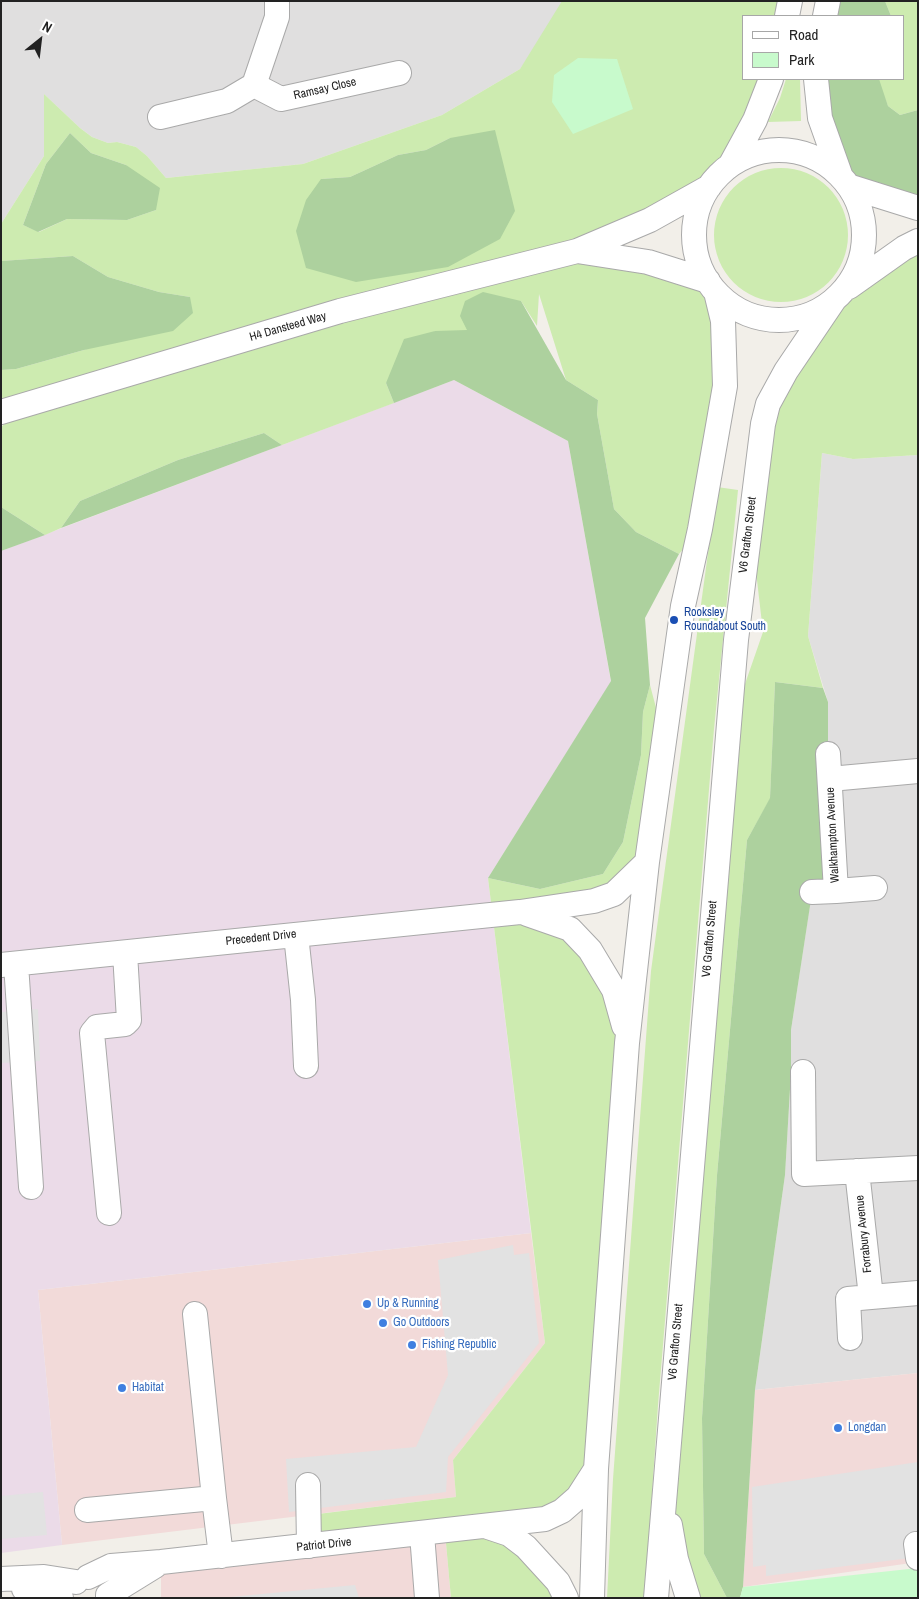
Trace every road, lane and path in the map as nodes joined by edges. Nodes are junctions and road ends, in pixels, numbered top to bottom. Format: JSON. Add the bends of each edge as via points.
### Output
{"nodes":[{"id":1,"x":277,"y":1,"type":"edge"},
{"id":2,"x":828,"y":1,"type":"edge"},
{"id":3,"x":825,"y":15,"type":"edge"},
{"id":4,"x":399,"y":73,"type":"dead end"},
{"id":5,"x":772,"y":80,"type":"edge"},
{"id":6,"x":816,"y":80,"type":"edge"},
{"id":7,"x":254,"y":85,"type":"junction"},
{"id":8,"x":160,"y":117,"type":"dead end"},
{"id":9,"x":731,"y":164,"type":"junction"},
{"id":10,"x":846,"y":182,"type":"junction"},
{"id":11,"x":708,"y":187,"type":"junction"},
{"id":12,"x":918,"y":208,"type":"edge"},
{"id":13,"x":918,"y":240,"type":"edge"},
{"id":14,"x":573,"y":252,"type":"junction"},
{"id":15,"x":712,"y":286,"type":"junction"},
{"id":16,"x":839,"y":296,"type":"junction"},
{"id":17,"x":1,"y":412,"type":"edge"},
{"id":18,"x":828,"y":754,"type":"dead end"},
{"id":19,"x":918,"y":771,"type":"edge"},
{"id":20,"x":830,"y":780,"type":"junction"},
{"id":21,"x":647,"y":862,"type":"junction"},
{"id":22,"x":875,"y":888,"type":"dead end"},
{"id":23,"x":836,"y":891,"type":"junction"},
{"id":24,"x":812,"y":892,"type":"dead end"},
{"id":25,"x":520,"y":912,"type":"junction"},
{"id":26,"x":296,"y":935,"type":"junction"},
{"id":27,"x":125,"y":953,"type":"junction"},
{"id":28,"x":9,"y":964,"type":"edge"},
{"id":29,"x":627,"y":1042,"type":"junction"},
{"id":30,"x":306,"y":1066,"type":"dead end"},
{"id":31,"x":803,"y":1072,"type":"dead end"},
{"id":32,"x":918,"y":1168,"type":"edge"},
{"id":33,"x":857,"y":1171,"type":"junction"},
{"id":34,"x":31,"y":1186,"type":"dead end"},
{"id":35,"x":109,"y":1213,"type":"dead end"},
{"id":36,"x":918,"y":1293,"type":"edge"},
{"id":37,"x":871,"y":1297,"type":"junction"},
{"id":38,"x":195,"y":1314,"type":"dead end"},
{"id":39,"x":850,"y":1338,"type":"dead end"},
{"id":40,"x":596,"y":1469,"type":"junction"},
{"id":41,"x":308,"y":1485,"type":"dead end"},
{"id":42,"x":664,"y":1487,"type":"junction"},
{"id":43,"x":214,"y":1498,"type":"junction"},
{"id":44,"x":87,"y":1510,"type":"dead end"},
{"id":45,"x":486,"y":1527,"type":"junction"},
{"id":46,"x":422,"y":1534,"type":"junction"},
{"id":47,"x":310,"y":1546,"type":"junction"},
{"id":48,"x":221,"y":1556,"type":"junction"},
{"id":49,"x":161,"y":1562,"type":"junction"},
{"id":50,"x":1,"y":1579,"type":"edge"},
{"id":51,"x":1,"y":1586,"type":"edge"},
{"id":52,"x":74,"y":1589,"type":"edge"},
{"id":53,"x":108,"y":1597,"type":"edge"},
{"id":54,"x":427,"y":1598,"type":"edge"},
{"id":55,"x":566,"y":1598,"type":"edge"},
{"id":56,"x":592,"y":1598,"type":"edge"},
{"id":57,"x":656,"y":1598,"type":"edge"},
{"id":58,"x":688,"y":1598,"type":"edge"}],
"edges":[{"from":1,"to":7,"type":"street","via":[[277,17]]},
{"from":2,"to":3,"type":"street"},
{"from":4,"to":7,"type":"street","name":"Ramsay Close","via":[[281,99]]},
{"from":5,"to":9,"type":"street"},
{"from":6,"to":10,"type":"street","via":[[820,118]]},
{"from":7,"to":8,"type":"street","via":[[227,101]]},
{"from":9,"to":10,"type":"street","via":[[750,155],[786,150],[828,165]]},
{"from":9,"to":11,"type":"street"},
{"from":10,"to":12,"type":"street"},
{"from":10,"to":16,"type":"street","via":[[862,216],[864,237],[859,264]]},
{"from":11,"to":14,"type":"street","name":"H4 Dansteed Way","via":[[650,220]]},
{"from":11,"to":15,"type":"street","via":[[698,209],[695,238],[701,268]]},
{"from":13,"to":16,"type":"street"},
{"from":14,"to":15,"type":"street","name":"H4 Dansteed Way","via":[[648,262]]},
{"from":14,"to":17,"type":"street","name":"H4 Dansteed Way","via":[[340,311]]},
{"from":15,"to":16,"type":"street","via":[[730,304],[753,316],[772,320],[799,318]]},
{"from":15,"to":21,"type":"street","via":[[723,321],[726,386],[683,606]]},
{"from":16,"to":42,"type":"street","name":"V6 Grafton Street","via":[[786,371],[768,404],[763,424],[736,640]]},
{"from":18,"to":20,"type":"street","name":"Walkhampton Avenue"},
{"from":19,"to":20,"type":"street","name":"Walkhampton Avenue"},
{"from":20,"to":23,"type":"street","name":"Walkhampton Avenue"},
{"from":21,"to":25,"type":"street","name":"Precedent Drive","via":[[614,894],[594,901]]},
{"from":21,"to":29,"type":"street"},
{"from":22,"to":23,"type":"street","name":"Walkhampton Avenue"},
{"from":23,"to":24,"type":"street","name":"Walkhampton Avenue"},
{"from":25,"to":26,"type":"street","name":"Precedent Drive"},
{"from":25,"to":29,"type":"street","name":"Precedent Drive","via":[[570,929],[590,950],[614,990]]},
{"from":26,"to":27,"type":"street","name":"Precedent Drive"},
{"from":26,"to":30,"type":"street"},
{"from":27,"to":28,"type":"street","name":"Precedent Drive"},
{"from":27,"to":35,"type":"street","via":[[129,1020],[124,1024],[97,1027],[92,1033]]},
{"from":28,"to":34,"type":"street"},
{"from":29,"to":40,"type":"street"},
{"from":31,"to":33,"type":"street","via":[[794,1175]]},
{"from":32,"to":33,"type":"street"},
{"from":33,"to":37,"type":"street","name":"Forrabury Avenue"},
{"from":36,"to":37,"type":"street"},
{"from":37,"to":39,"type":"street","via":[[848,1299]]},
{"from":38,"to":43,"type":"street"},
{"from":40,"to":45,"type":"street","name":"Patriot Drive","via":[[578,1497],[562,1511],[546,1519]]},
{"from":40,"to":56,"type":"street"},
{"from":41,"to":47,"type":"street"},
{"from":42,"to":57,"type":"street","name":"V6 Grafton Street"},
{"from":42,"to":58,"type":"street","via":[[676,1559]]},
{"from":43,"to":44,"type":"street"},
{"from":43,"to":48,"type":"street"},
{"from":45,"to":46,"type":"street","name":"Patriot Drive"},
{"from":45,"to":55,"type":"street","name":"Patriot Drive","via":[[509,1534],[526,1547],[558,1582]]},
{"from":46,"to":47,"type":"street","name":"Patriot Drive"},
{"from":46,"to":54,"type":"street"},
{"from":47,"to":48,"type":"street","name":"Patriot Drive"},
{"from":48,"to":49,"type":"street","name":"Patriot Drive"},
{"from":49,"to":52,"type":"street","name":"Patriot Drive","via":[[111,1566]]},
{"from":49,"to":53,"type":"street","name":"Patriot Drive"},
{"from":50,"to":52,"type":"street","via":[[44,1577]]},
{"from":51,"to":52,"type":"street","via":[[48,1593]]},
{"from":52,"to":53,"type":"street","via":[[97,1579]]}]}
